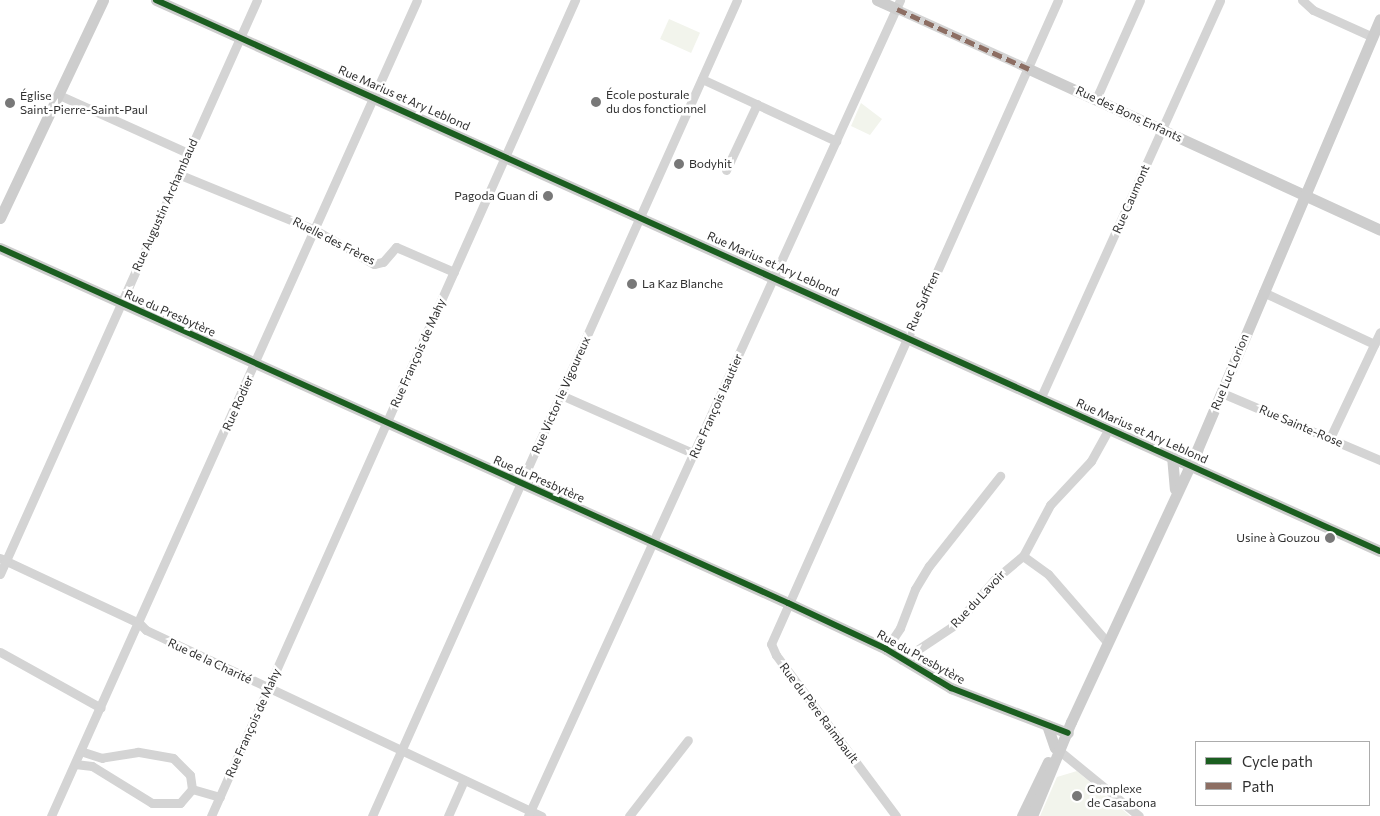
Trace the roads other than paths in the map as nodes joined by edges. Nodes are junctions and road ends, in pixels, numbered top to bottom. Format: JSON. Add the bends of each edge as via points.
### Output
{"nodes":[{"id":1,"x":103,"y":0,"type":"edge"},
{"id":2,"x":156,"y":0,"type":"edge"},
{"id":3,"x":257,"y":0,"type":"edge"},
{"id":4,"x":417,"y":0,"type":"edge"},
{"id":5,"x":575,"y":0,"type":"edge"},
{"id":6,"x":737,"y":0,"type":"edge"},
{"id":7,"x":877,"y":0,"type":"edge"},
{"id":8,"x":1058,"y":0,"type":"edge"},
{"id":9,"x":1140,"y":0,"type":"edge"},
{"id":10,"x":1220,"y":0,"type":"edge"},
{"id":11,"x":1302,"y":0,"type":"edge"},
{"id":12,"x":898,"y":4,"type":"edge"},
{"id":13,"x":1380,"y":19,"type":"edge"},
{"id":14,"x":240,"y":37,"type":"junction"},
{"id":15,"x":1373,"y":37,"type":"junction"},
{"id":16,"x":1029,"y":69,"type":"junction"},
{"id":17,"x":702,"y":79,"type":"junction"},
{"id":18,"x":59,"y":96,"type":"junction"},
{"id":19,"x":373,"y":97,"type":"junction"},
{"id":20,"x":1096,"y":99,"type":"junction"},
{"id":21,"x":756,"y":104,"type":"junction"},
{"id":22,"x":1162,"y":130,"type":"junction"},
{"id":23,"x":836,"y":140,"type":"junction"},
{"id":24,"x":188,"y":153,"type":"junction"},
{"id":25,"x":507,"y":157,"type":"junction"},
{"id":26,"x":726,"y":170,"type":"dead end"},
{"id":27,"x":178,"y":174,"type":"junction"},
{"id":28,"x":1305,"y":195,"type":"junction"},
{"id":29,"x":641,"y":217,"type":"junction"},
{"id":30,"x":0,"y":218,"type":"edge"},
{"id":31,"x":315,"y":230,"type":"junction"},
{"id":32,"x":1380,"y":230,"type":"edge"},
{"id":33,"x":0,"y":248,"type":"edge"},
{"id":34,"x":454,"y":272,"type":"junction"},
{"id":35,"x":774,"y":277,"type":"junction"},
{"id":36,"x":1263,"y":292,"type":"junction"},
{"id":37,"x":122,"y":303,"type":"junction"},
{"id":38,"x":1380,"y":332,"type":"edge"},
{"id":39,"x":907,"y":337,"type":"junction"},
{"id":40,"x":1374,"y":344,"type":"junction"},
{"id":41,"x":256,"y":364,"type":"junction"},
{"id":42,"x":1222,"y":393,"type":"junction"},
{"id":43,"x":561,"y":395,"type":"junction"},
{"id":44,"x":1041,"y":397,"type":"junction"},
{"id":45,"x":387,"y":423,"type":"junction"},
{"id":46,"x":1109,"y":428,"type":"junction"},
{"id":47,"x":1330,"y":438,"type":"junction"},
{"id":48,"x":695,"y":454,"type":"junction"},
{"id":49,"x":1172,"y":456,"type":"junction"},
{"id":50,"x":1380,"y":460,"type":"edge"},
{"id":51,"x":1190,"y":465,"type":"junction"},
{"id":52,"x":1000,"y":476,"type":"dead end"},
{"id":53,"x":521,"y":484,"type":"junction"},
{"id":54,"x":1176,"y":492,"type":"junction"},
{"id":55,"x":655,"y":543,"type":"junction"},
{"id":56,"x":1380,"y":551,"type":"edge"},
{"id":57,"x":1023,"y":556,"type":"junction"},
{"id":58,"x":3,"y":559,"type":"edge"},
{"id":59,"x":0,"y":574,"type":"edge"},
{"id":60,"x":788,"y":603,"type":"junction"},
{"id":61,"x":139,"y":623,"type":"junction"},
{"id":62,"x":1108,"y":643,"type":"junction"},
{"id":63,"x":886,"y":649,"type":"junction"},
{"id":64,"x":0,"y":652,"type":"edge"},
{"id":65,"x":902,"y":660,"type":"junction"},
{"id":66,"x":268,"y":688,"type":"junction"},
{"id":67,"x":101,"y":708,"type":"junction"},
{"id":68,"x":1047,"y":725,"type":"junction"},
{"id":69,"x":1066,"y":733,"type":"junction"},
{"id":70,"x":688,"y":740,"type":"dead end"},
{"id":71,"x":1058,"y":750,"type":"junction"},
{"id":72,"x":81,"y":751,"type":"junction"},
{"id":73,"x":402,"y":751,"type":"junction"},
{"id":74,"x":112,"y":756,"type":"junction"},
{"id":75,"x":75,"y":764,"type":"junction"},
{"id":76,"x":104,"y":774,"type":"junction"},
{"id":77,"x":464,"y":780,"type":"junction"},
{"id":78,"x":192,"y":789,"type":"junction"},
{"id":79,"x":220,"y":797,"type":"junction"},
{"id":80,"x":529,"y":814,"type":"edge"},
{"id":81,"x":51,"y":816,"type":"edge"},
{"id":82,"x":211,"y":816,"type":"edge"},
{"id":83,"x":372,"y":816,"type":"edge"},
{"id":84,"x":448,"y":816,"type":"edge"},
{"id":85,"x":541,"y":816,"type":"edge"},
{"id":86,"x":629,"y":816,"type":"edge"},
{"id":87,"x":896,"y":816,"type":"edge"},
{"id":88,"x":1022,"y":816,"type":"edge"},
{"id":89,"x":1032,"y":816,"type":"edge"},
{"id":90,"x":1139,"y":816,"type":"edge"}],
"edges":[{"from":1,"to":18,"type":"street"},
{"from":2,"to":14,"type":"street","name":"Rue Marius et Ary Leblond"},
{"from":3,"to":14,"type":"street","name":"Rue Augustin Archambaud"},
{"from":4,"to":19,"type":"street","name":"Rue Rodier"},
{"from":5,"to":25,"type":"street","name":"Rue François de Mahy"},
{"from":6,"to":17,"type":"street","name":"Rue Victor le Vigoureux"},
{"from":7,"to":12,"type":"street","name":"Rue des Bons Enfants"},
{"from":8,"to":16,"type":"street","name":"Rue Suffren"},
{"from":9,"to":20,"type":"street"},
{"from":10,"to":22,"type":"street","name":"Rue Caumont"},
{"from":11,"to":15,"type":"street","via":[[1312,10]]},
{"from":12,"to":16,"type":"street","name":"Rue des Bons Enfants"},
{"from":12,"to":23,"type":"street","name":"Rue François Isautier"},
{"from":13,"to":15,"type":"street","name":"Rue Luc Lorion"},
{"from":14,"to":19,"type":"street","name":"Rue Marius et Ary Leblond"},
{"from":14,"to":24,"type":"street","name":"Rue Augustin Archambaud"},
{"from":15,"to":28,"type":"street","name":"Rue Luc Lorion"},
{"from":16,"to":20,"type":"street","name":"Rue des Bons Enfants"},
{"from":16,"to":39,"type":"street","name":"Rue Suffren"},
{"from":17,"to":21,"type":"street"},
{"from":17,"to":29,"type":"street","name":"Rue Victor le Vigoureux"},
{"from":18,"to":24,"type":"street"},
{"from":18,"to":30,"type":"street"},
{"from":19,"to":25,"type":"street","name":"Rue Marius et Ary Leblond"},
{"from":19,"to":31,"type":"street","name":"Rue Rodier"},
{"from":20,"to":22,"type":"street","name":"Rue des Bons Enfants"},
{"from":21,"to":23,"type":"street"},
{"from":21,"to":26,"type":"street"},
{"from":22,"to":28,"type":"street","name":"Rue des Bons Enfants"},
{"from":22,"to":44,"type":"street","name":"Rue Caumont"},
{"from":23,"to":35,"type":"street","name":"Rue François Isautier"},
{"from":24,"to":27,"type":"street","name":"Rue Augustin Archambaud"},
{"from":25,"to":29,"type":"street","name":"Rue Marius et Ary Leblond"},
{"from":25,"to":34,"type":"street","name":"Rue François de Mahy"},
{"from":27,"to":31,"type":"street","name":"Ruelle des Frères"},
{"from":27,"to":37,"type":"street","name":"Rue Augustin Archambaud"},
{"from":28,"to":32,"type":"street","name":"Rue des Bons Enfants"},
{"from":28,"to":36,"type":"street","name":"Rue Luc Lorion"},
{"from":29,"to":35,"type":"street","name":"Rue Marius et Ary Leblond"},
{"from":29,"to":43,"type":"street","name":"Rue Victor le Vigoureux"},
{"from":31,"to":34,"type":"street","name":"Ruelle des Frères","via":[[374,264],[383,262],[396,247]]},
{"from":31,"to":41,"type":"street","name":"Rue Rodier"},
{"from":33,"to":37,"type":"street","name":"Rue du Presbytère"},
{"from":34,"to":45,"type":"street","name":"Rue François de Mahy"},
{"from":35,"to":39,"type":"street","name":"Rue Marius et Ary Leblond"},
{"from":35,"to":48,"type":"street","name":"Rue François Isautier"},
{"from":36,"to":40,"type":"street"},
{"from":36,"to":42,"type":"street","name":"Rue Luc Lorion"},
{"from":37,"to":41,"type":"street","name":"Rue du Presbytère"},
{"from":37,"to":58,"type":"street","name":"Rue Augustin Archambaud"},
{"from":38,"to":40,"type":"street"},
{"from":39,"to":44,"type":"street","name":"Rue Marius et Ary Leblond"},
{"from":39,"to":60,"type":"street","name":"Rue Suffren"},
{"from":40,"to":47,"type":"street"},
{"from":41,"to":45,"type":"street","name":"Rue du Presbytère"},
{"from":41,"to":61,"type":"street","name":"Rue Rodier"},
{"from":42,"to":47,"type":"street","name":"Rue Sainte-Rose"},
{"from":42,"to":51,"type":"street","name":"Rue Luc Lorion"},
{"from":43,"to":48,"type":"street"},
{"from":43,"to":53,"type":"street","name":"Rue Victor le Vigoureux"},
{"from":44,"to":46,"type":"street","name":"Rue Marius et Ary Leblond"},
{"from":45,"to":53,"type":"street","name":"Rue du Presbytère"},
{"from":45,"to":66,"type":"street","name":"Rue François de Mahy"},
{"from":46,"to":49,"type":"street","name":"Rue Marius et Ary Leblond"},
{"from":46,"to":57,"type":"street","name":"Rue du Lavoir","via":[[1091,461],[1050,505]]},
{"from":47,"to":50,"type":"street","name":"Rue Sainte-Rose"},
{"from":48,"to":55,"type":"street","name":"Rue François Isautier"},
{"from":49,"to":51,"type":"street","name":"Rue Marius et Ary Leblond"},
{"from":49,"to":54,"type":"street"},
{"from":51,"to":54,"type":"street","name":"Rue Luc Lorion"},
{"from":51,"to":56,"type":"street","name":"Rue Marius et Ary Leblond"},
{"from":52,"to":63,"type":"street","via":[[933,560],[915,589],[900,628]]},
{"from":53,"to":55,"type":"street","name":"Rue du Presbytère"},
{"from":53,"to":73,"type":"street","name":"Rue Victor le Vigoureux"},
{"from":54,"to":62,"type":"street","name":"Rue Luc Lorion"},
{"from":55,"to":60,"type":"street","name":"Rue du Presbytère"},
{"from":55,"to":80,"type":"street","name":"Rue François Isautier"},
{"from":57,"to":62,"type":"street","via":[[1048,574]]},
{"from":57,"to":65,"type":"street","name":"Rue du Lavoir","via":[[994,580],[956,624]]},
{"from":58,"to":59,"type":"street","name":"Rue Augustin Archambaud"},
{"from":58,"to":61,"type":"street","name":"Rue de la Charité"},
{"from":60,"to":63,"type":"street","name":"Rue du Presbytère"},
{"from":60,"to":87,"type":"street","name":"Rue du Père Raimbault","via":[[771,644],[776,655]]},
{"from":61,"to":66,"type":"street","name":"Rue de la Charité","via":[[146,630]]},
{"from":61,"to":67,"type":"street","name":"Rue Rodier"},
{"from":62,"to":69,"type":"street","name":"Rue Luc Lorion"},
{"from":63,"to":65,"type":"street","name":"Rue du Presbytère"},
{"from":64,"to":67,"type":"street"},
{"from":65,"to":68,"type":"street","name":"Rue du Presbytère","via":[[951,688]]},
{"from":66,"to":73,"type":"street","name":"Rue de la Charité"},
{"from":66,"to":79,"type":"street","name":"Rue François de Mahy"},
{"from":67,"to":72,"type":"street"},
{"from":68,"to":69,"type":"street","name":"Rue du Presbytère"},
{"from":68,"to":71,"type":"street"},
{"from":69,"to":71,"type":"street","name":"Rue Luc Lorion"},
{"from":70,"to":86,"type":"street"},
{"from":71,"to":88,"type":"street","name":"Rue Luc Lorion"},
{"from":71,"to":89,"type":"street","name":"Rue Luc Lorion"},
{"from":71,"to":90,"type":"street"},
{"from":72,"to":74,"type":"street","via":[[102,758]]},
{"from":72,"to":75,"type":"street"},
{"from":73,"to":77,"type":"street","name":"Rue de la Charité"},
{"from":73,"to":83,"type":"street","name":"Rue Victor le Vigoureux"},
{"from":74,"to":76,"type":"street"},
{"from":74,"to":78,"type":"street","via":[[138,752],[173,758],[190,775]]},
{"from":75,"to":76,"type":"street","via":[[92,766]]},
{"from":75,"to":81,"type":"street"},
{"from":76,"to":78,"type":"street","via":[[140,797],[162,805],[180,802]]},
{"from":77,"to":80,"type":"street","name":"Rue de la Charité"},
{"from":77,"to":84,"type":"street"},
{"from":78,"to":79,"type":"street"},
{"from":79,"to":82,"type":"street","name":"Rue François de Mahy"},
{"from":80,"to":85,"type":"street","name":"Rue de la Charité"}]}
